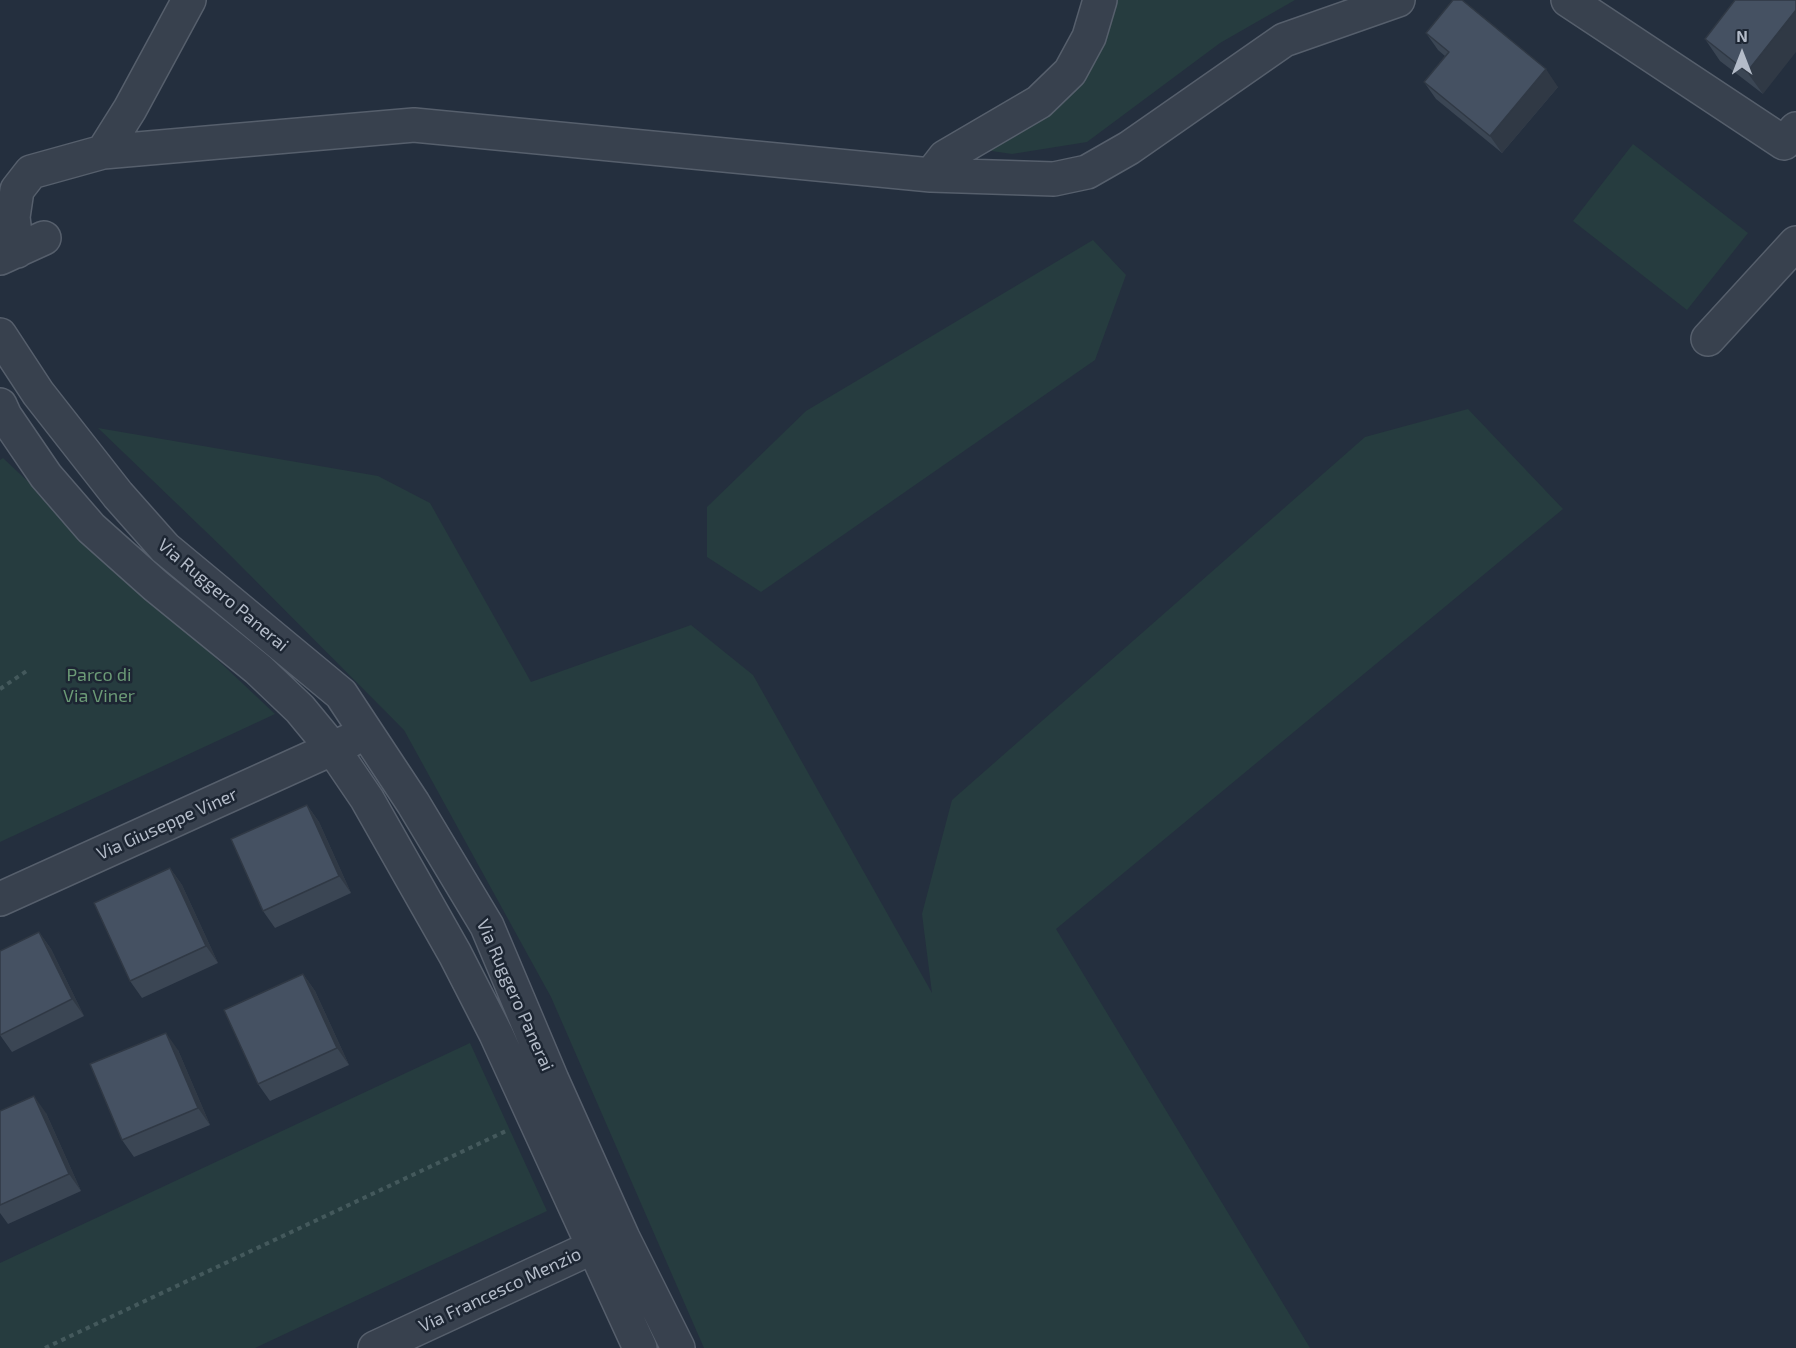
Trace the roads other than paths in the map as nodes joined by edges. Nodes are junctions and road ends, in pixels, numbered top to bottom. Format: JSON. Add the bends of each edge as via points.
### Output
{"nodes":[{"id":1,"x":189,"y":0,"type":"edge"},
{"id":2,"x":1100,"y":0,"type":"edge"},
{"id":3,"x":1398,"y":0,"type":"edge"},
{"id":4,"x":1568,"y":0,"type":"edge"},
{"id":5,"x":1796,"y":129,"type":"edge"},
{"id":6,"x":103,"y":152,"type":"junction"},
{"id":7,"x":931,"y":175,"type":"junction"},
{"id":8,"x":1796,"y":243,"type":"edge"},
{"id":9,"x":20,"y":249,"type":"edge"},
{"id":10,"x":0,"y":335,"type":"edge"},
{"id":11,"x":1708,"y":339,"type":"dead end"},
{"id":12,"x":38,"y":393,"type":"junction"},
{"id":13,"x":2,"y":413,"type":"edge"},
{"id":14,"x":366,"y":733,"type":"junction"},
{"id":15,"x":333,"y":749,"type":"junction"},
{"id":16,"x":0,"y":899,"type":"edge"},
{"id":17,"x":608,"y":1243,"type":"junction"},
{"id":18,"x":375,"y":1348,"type":"edge"},
{"id":19,"x":640,"y":1348,"type":"edge"},
{"id":20,"x":678,"y":1348,"type":"edge"}],
"edges":[{"from":1,"to":6,"type":"street"},
{"from":2,"to":7,"type":"street","via":[[1089,37],[1070,72],[1039,102],[945,157]]},
{"from":3,"to":7,"type":"street","via":[[1284,40],[1088,172],[1053,179]]},
{"from":4,"to":5,"type":"street","via":[[1784,143]]},
{"from":6,"to":7,"type":"street","via":[[414,125]]},
{"from":6,"to":9,"type":"street","via":[[31,172],[17,190],[13,217]]},
{"from":8,"to":11,"type":"street"},
{"from":10,"to":12,"type":"street","name":"Via Ruggero Panerai"},
{"from":12,"to":13,"type":"street"},
{"from":12,"to":14,"type":"street","name":"Via Ruggero Panerai","via":[[165,548],[342,694]]},
{"from":13,"to":15,"type":"street","name":"Via Ruggero Panerai","via":[[46,476],[91,528],[258,669],[300,709]]},
{"from":14,"to":15,"type":"street"},
{"from":14,"to":17,"type":"street","name":"Via Ruggero Panerai","via":[[487,926],[552,1080]]},
{"from":15,"to":16,"type":"street","name":"Via Giuseppe Viner"},
{"from":15,"to":17,"type":"street","name":"Via Ruggero Panerai","via":[[367,799],[455,954],[534,1118]]},
{"from":17,"to":18,"type":"street","name":"Via Francesco Menzio"},
{"from":17,"to":19,"type":"street","name":"Via Ruggero Panerai"},
{"from":17,"to":20,"type":"street","name":"Via Ruggero Panerai"}]}
